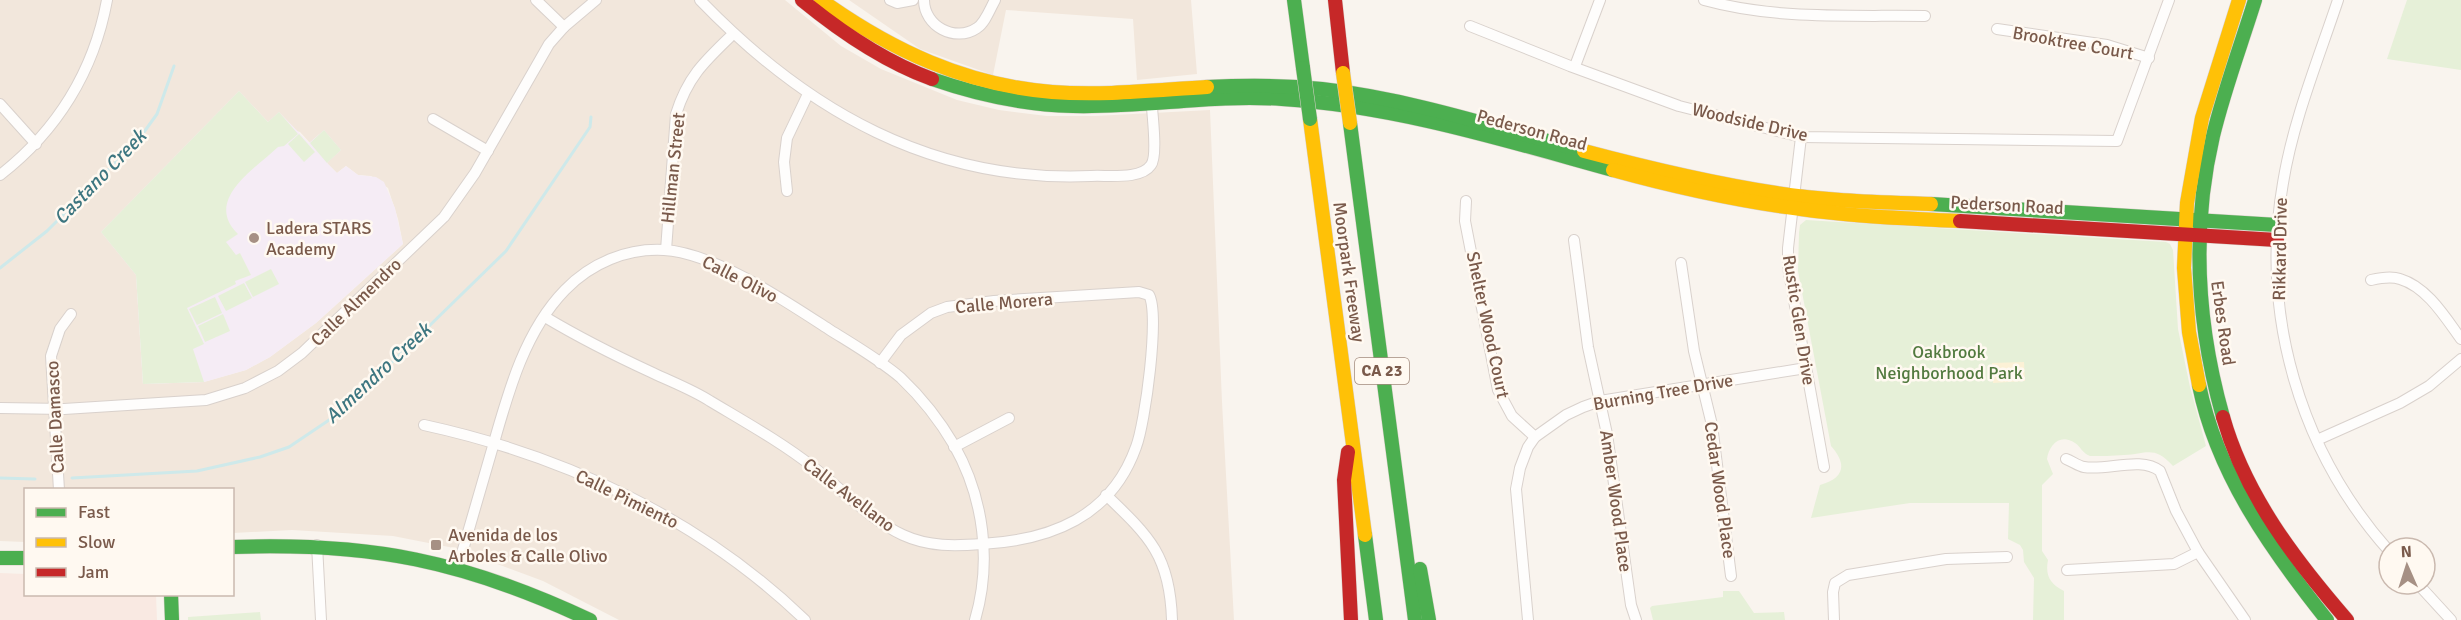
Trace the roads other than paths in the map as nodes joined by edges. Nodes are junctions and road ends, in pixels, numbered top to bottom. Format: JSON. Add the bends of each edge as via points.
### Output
{"nodes":[{"id":1,"x":107,"y":0,"type":"edge"},
{"id":2,"x":536,"y":0,"type":"edge"},
{"id":3,"x":596,"y":0,"type":"edge"},
{"id":4,"x":700,"y":0,"type":"edge"},
{"id":5,"x":802,"y":0,"type":"edge"},
{"id":6,"x":821,"y":0,"type":"edge"},
{"id":7,"x":890,"y":0,"type":"edge"},
{"id":8,"x":913,"y":0,"type":"edge"},
{"id":9,"x":924,"y":0,"type":"edge"},
{"id":10,"x":995,"y":0,"type":"edge"},
{"id":11,"x":1294,"y":0,"type":"edge"},
{"id":12,"x":1335,"y":0,"type":"edge"},
{"id":13,"x":1600,"y":0,"type":"edge"},
{"id":14,"x":1704,"y":0,"type":"edge"},
{"id":15,"x":2169,"y":0,"type":"edge"},
{"id":16,"x":2239,"y":0,"type":"edge"},
{"id":17,"x":2256,"y":0,"type":"edge"},
{"id":18,"x":2338,"y":0,"type":"edge"},
{"id":19,"x":1925,"y":16,"type":"dead end"},
{"id":20,"x":1470,"y":26,"type":"dead end"},
{"id":21,"x":564,"y":27,"type":"junction"},
{"id":22,"x":1997,"y":28,"type":"dead end"},
{"id":23,"x":733,"y":34,"type":"junction"},
{"id":24,"x":2149,"y":58,"type":"junction"},
{"id":25,"x":1575,"y":66,"type":"junction"},
{"id":26,"x":808,"y":94,"type":"junction"},
{"id":27,"x":1151,"y":96,"type":"junction"},
{"id":28,"x":0,"y":104,"type":"edge"},
{"id":29,"x":433,"y":119,"type":"dead end"},
{"id":30,"x":1801,"y":136,"type":"junction"},
{"id":31,"x":36,"y":144,"type":"junction"},
{"id":32,"x":488,"y":151,"type":"junction"},
{"id":33,"x":0,"y":175,"type":"edge"},
{"id":34,"x":787,"y":191,"type":"dead end"},
{"id":35,"x":1466,"y":201,"type":"dead end"},
{"id":36,"x":1793,"y":201,"type":"junction"},
{"id":37,"x":2186,"y":219,"type":"junction"},
{"id":38,"x":2200,"y":219,"type":"junction"},
{"id":39,"x":2277,"y":225,"type":"junction"},
{"id":40,"x":2184,"y":234,"type":"junction"},
{"id":41,"x":2200,"y":235,"type":"junction"},
{"id":42,"x":1574,"y":240,"type":"dead end"},
{"id":43,"x":2277,"y":240,"type":"junction"},
{"id":44,"x":666,"y":250,"type":"junction"},
{"id":45,"x":1681,"y":263,"type":"dead end"},
{"id":46,"x":2371,"y":280,"type":"dead end"},
{"id":47,"x":1149,"y":295,"type":"joint"},
{"id":48,"x":71,"y":314,"type":"dead end"},
{"id":49,"x":545,"y":317,"type":"junction"},
{"id":50,"x":2461,"y":339,"type":"edge"},
{"id":51,"x":2461,"y":359,"type":"edge"},
{"id":52,"x":880,"y":363,"type":"junction"},
{"id":53,"x":1806,"y":368,"type":"junction"},
{"id":54,"x":1382,"y":370,"type":"junction"},
{"id":55,"x":1703,"y":385,"type":"junction"},
{"id":56,"x":1600,"y":401,"type":"junction"},
{"id":57,"x":0,"y":408,"type":"edge"},
{"id":58,"x":54,"y":410,"type":"junction"},
{"id":59,"x":1009,"y":418,"type":"dead end"},
{"id":60,"x":424,"y":425,"type":"dead end"},
{"id":61,"x":1352,"y":429,"type":"junction"},
{"id":62,"x":1535,"y":437,"type":"junction"},
{"id":63,"x":2317,"y":440,"type":"junction"},
{"id":64,"x":494,"y":443,"type":"junction"},
{"id":65,"x":954,"y":447,"type":"junction"},
{"id":66,"x":2066,"y":459,"type":"dead end"},
{"id":67,"x":1824,"y":466,"type":"dead end"},
{"id":68,"x":58,"y":488,"type":"edge"},
{"id":69,"x":1106,"y":495,"type":"junction"},
{"id":70,"x":2377,"y":536,"type":"edge"},
{"id":71,"x":983,"y":544,"type":"junction"},
{"id":72,"x":318,"y":545,"type":"junction"},
{"id":73,"x":234,"y":547,"type":"edge"},
{"id":74,"x":2198,"y":552,"type":"junction"},
{"id":75,"x":2007,"y":557,"type":"dead end"},
{"id":76,"x":0,"y":558,"type":"edge"},
{"id":77,"x":24,"y":558,"type":"edge"},
{"id":78,"x":458,"y":567,"type":"junction"},
{"id":79,"x":2067,"y":570,"type":"dead end"},
{"id":80,"x":1731,"y":576,"type":"dead end"},
{"id":81,"x":171,"y":596,"type":"edge"},
{"id":82,"x":2429,"y":596,"type":"edge"},
{"id":83,"x":172,"y":620,"type":"edge"},
{"id":84,"x":321,"y":620,"type":"edge"},
{"id":85,"x":590,"y":620,"type":"edge"},
{"id":86,"x":805,"y":620,"type":"edge"},
{"id":87,"x":975,"y":620,"type":"edge"},
{"id":88,"x":1172,"y":620,"type":"edge"},
{"id":89,"x":1351,"y":620,"type":"edge"},
{"id":90,"x":1376,"y":620,"type":"edge"},
{"id":91,"x":1415,"y":620,"type":"edge"},
{"id":92,"x":1429,"y":620,"type":"edge"},
{"id":93,"x":1528,"y":620,"type":"edge"},
{"id":94,"x":1636,"y":620,"type":"edge"},
{"id":95,"x":1834,"y":620,"type":"edge"},
{"id":96,"x":2245,"y":620,"type":"edge"},
{"id":97,"x":2327,"y":620,"type":"edge"},
{"id":98,"x":2347,"y":620,"type":"edge"},
{"id":99,"x":2451,"y":620,"type":"edge"}],
"edges":[{"from":1,"to":31,"type":"street","via":[[87,68],[62,113]]},
{"from":2,"to":21,"type":"street"},
{"from":3,"to":21,"type":"street","name":"Calle Almendro"},
{"from":4,"to":23,"type":"street"},
{"from":5,"to":27,"type":"main road","name":"Pederson Road","via":[[860,44],[915,73],[950,86],[1048,105]]},
{"from":6,"to":27,"type":"main road","name":"Pederson Road","via":[[891,46],[971,78],[1022,89]]},
{"from":7,"to":8,"type":"street"},
{"from":9,"to":10,"type":"street","via":[[929,18],[938,28],[952,33],[980,27]]},
{"from":11,"to":61,"type":"main road","name":"Moorpark Freeway","number":"CA 23","bridge":true},
{"from":12,"to":54,"type":"main road","name":"Moorpark Freeway","number":"CA 23","bridge":true},
{"from":13,"to":25,"type":"street"},
{"from":14,"to":19,"type":"street","via":[[1753,11],[1799,15]]},
{"from":15,"to":24,"type":"street"},
{"from":16,"to":37,"type":"main road","name":"Erbes Road","via":[[2198,134]]},
{"from":17,"to":38,"type":"main road","name":"Erbes Road","via":[[2214,134]]},
{"from":18,"to":39,"type":"street","name":"Rikkard Drive","via":[[2295,132]]},
{"from":20,"to":25,"type":"street","name":"Woodside Drive"},
{"from":21,"to":32,"type":"street","name":"Calle Almendro","via":[[535,65]]},
{"from":22,"to":24,"type":"street","name":"Brooktree Court","via":[[2107,45]]},
{"from":23,"to":26,"type":"street"},
{"from":23,"to":44,"type":"street","name":"Hillman Street","via":[[693,74],[679,104]]},
{"from":24,"to":30,"type":"street","name":"Woodside Drive","via":[[2117,141]]},
{"from":25,"to":30,"type":"street","name":"Woodside Drive","via":[[1679,106]]},
{"from":26,"to":27,"type":"street","via":[[908,147],[985,169],[1048,177],[1146,171],[1153,163],[1155,151]]},
{"from":26,"to":34,"type":"street","via":[[787,138]]},
{"from":27,"to":36,"type":"main road","name":"Pederson Road","via":[[1266,98],[1375,111],[1468,131],[1693,190]]},
{"from":28,"to":31,"type":"street"},
{"from":29,"to":32,"type":"street"},
{"from":30,"to":36,"type":"street","name":"Rustic Glen Drive"},
{"from":31,"to":33,"type":"street"},
{"from":32,"to":58,"type":"street","name":"Calle Almendro","via":[[444,217],[302,353],[278,371],[245,388],[206,400]]},
{"from":35,"to":62,"type":"street","name":"Shelter Wood Court","via":[[1465,221],[1498,390],[1512,416]]},
{"from":36,"to":37,"type":"main road","name":"Pederson Road"},
{"from":36,"to":40,"type":"main road","name":"Pederson Road","via":[[1844,214]]},
{"from":36,"to":53,"type":"street","name":"Rustic Glen Drive","via":[[1788,267]]},
{"from":37,"to":38,"type":"main road","name":"Pederson Road"},
{"from":37,"to":40,"type":"main road","name":"Erbes Road"},
{"from":38,"to":39,"type":"main road","name":"Pederson Road"},
{"from":38,"to":41,"type":"main road","name":"Erbes Road"},
{"from":39,"to":43,"type":"street","name":"Rikkard Drive"},
{"from":40,"to":41,"type":"main road","name":"Pederson Road"},
{"from":40,"to":97,"type":"main road","name":"Erbes Road","via":[[2190,341],[2208,418],[2228,472],[2255,525],[2285,571]]},
{"from":41,"to":43,"type":"main road","name":"Pederson Road"},
{"from":41,"to":98,"type":"main road","name":"Erbes Road","via":[[2204,335],[2212,378],[2233,443],[2260,503],[2281,537]]},
{"from":42,"to":56,"type":"street","name":"Amber Wood Place","via":[[1588,347]]},
{"from":43,"to":63,"type":"street","name":"Rikkard Drive","via":[[2283,337],[2293,381]]},
{"from":44,"to":49,"type":"street","name":"Calle Olivo","via":[[630,253],[602,262],[565,290]]},
{"from":44,"to":52,"type":"street","name":"Calle Olivo","via":[[706,260],[748,282]]},
{"from":45,"to":55,"type":"street","name":"Cedar Wood Place"},
{"from":46,"to":50,"type":"street","via":[[2400,279],[2419,290]]},
{"from":47,"to":52,"type":"street","name":"Calle Morera","via":[[1139,292],[947,307],[931,313],[901,335]]},
{"from":47,"to":69,"type":"street","name":"Calle Avellano","via":[[1153,324],[1144,420],[1129,464]]},
{"from":48,"to":58,"type":"street","name":"Calle Damasco","via":[[60,329],[51,356]]},
{"from":49,"to":64,"type":"street","name":"Calle Olivo","via":[[514,378]]},
{"from":49,"to":71,"type":"street","name":"Calle Avellano","via":[[586,342],[707,399],[812,466],[888,528],[935,545]]},
{"from":51,"to":63,"type":"street","via":[[2429,386],[2400,403]]},
{"from":52,"to":65,"type":"street","name":"Calle Olivo","via":[[901,378],[933,414]]},
{"from":53,"to":55,"type":"street","name":"Burning Tree Drive"},
{"from":53,"to":67,"type":"street","name":"Rustic Glen Drive"},
{"from":54,"to":91,"type":"main road","name":"Moorpark Freeway","number":"CA 23"},
{"from":54,"to":92,"type":"main road"},
{"from":55,"to":56,"type":"street","name":"Burning Tree Drive"},
{"from":55,"to":80,"type":"street","name":"Cedar Wood Place","via":[[1712,425]]},
{"from":56,"to":62,"type":"street","name":"Burning Tree Drive","via":[[1566,415]]},
{"from":56,"to":94,"type":"street","name":"Amber Wood Place","via":[[1630,605]]},
{"from":57,"to":58,"type":"street","name":"Calle Almendro"},
{"from":58,"to":68,"type":"street","name":"Calle Damasco"},
{"from":59,"to":65,"type":"street"},
{"from":60,"to":64,"type":"street","name":"Calle Pimiento"},
{"from":61,"to":89,"type":"main road","via":[[1344,480]]},
{"from":61,"to":90,"type":"main road","name":"Moorpark Freeway","number":"CA 23"},
{"from":62,"to":93,"type":"street","name":"Burning Tree Drive","via":[[1520,468],[1516,489]]},
{"from":63,"to":70,"type":"street","name":"Rikkard Drive","via":[[2346,497]]},
{"from":64,"to":78,"type":"street","name":"Calle Olivo"},
{"from":64,"to":86,"type":"street","name":"Calle Pimiento","via":[[613,488],[661,511],[762,581]]},
{"from":65,"to":71,"type":"street","name":"Calle Olivo","via":[[975,495]]},
{"from":66,"to":74,"type":"street","via":[[2084,467],[2154,466],[2164,477],[2176,511]]},
{"from":69,"to":71,"type":"street","name":"Calle Avellano","via":[[1060,529],[1037,538]]},
{"from":69,"to":88,"type":"street","via":[[1142,530],[1158,553],[1167,573]]},
{"from":71,"to":87,"type":"street","name":"Calle Olivo","via":[[982,588]]},
{"from":72,"to":73,"type":"main road"},
{"from":72,"to":78,"type":"main road","via":[[398,554]]},
{"from":72,"to":84,"type":"street"},
{"from":74,"to":79,"type":"street","via":[[2174,564]]},
{"from":74,"to":96,"type":"street"},
{"from":75,"to":95,"type":"street","via":[[1946,559],[1848,574],[1835,583]]},
{"from":76,"to":77,"type":"main road"},
{"from":78,"to":85,"type":"main road","via":[[519,586]]},
{"from":81,"to":83,"type":"main road"},
{"from":82,"to":99,"type":"street"}]}
